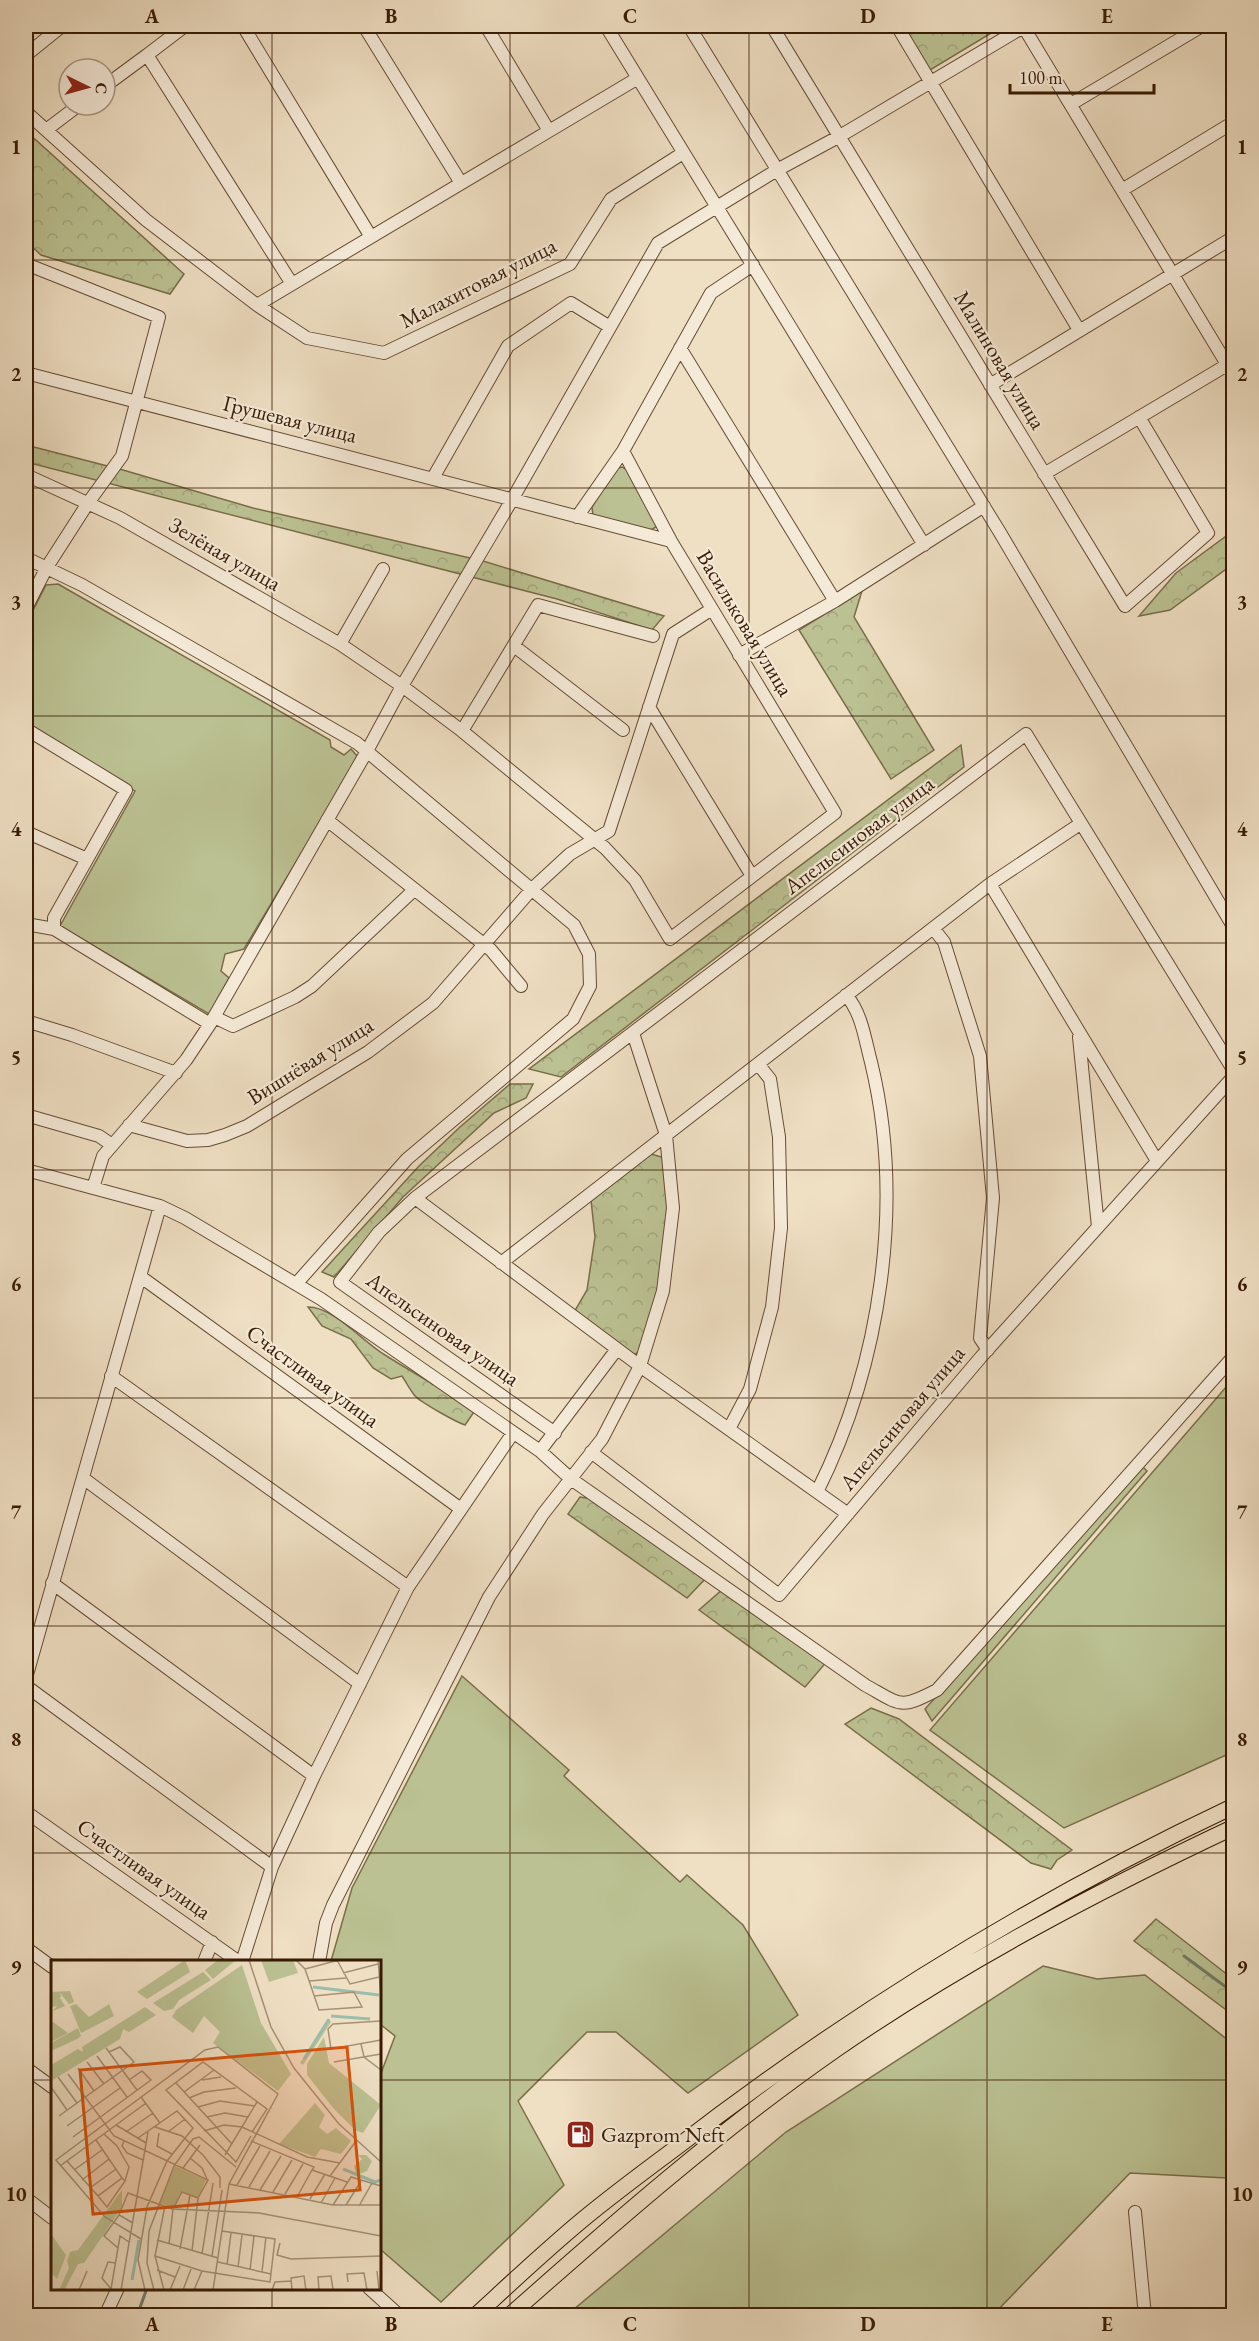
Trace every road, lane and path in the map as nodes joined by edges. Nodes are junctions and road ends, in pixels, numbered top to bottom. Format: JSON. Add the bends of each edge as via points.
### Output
{"nodes":[{"id":1,"x":62,"y":26,"type":"edge"},
{"id":2,"x":185,"y":26,"type":"edge"},
{"id":3,"x":243,"y":26,"type":"edge"},
{"id":4,"x":364,"y":26,"type":"edge"},
{"id":5,"x":486,"y":26,"type":"edge"},
{"id":6,"x":606,"y":26,"type":"edge"},
{"id":7,"x":689,"y":26,"type":"edge"},
{"id":8,"x":772,"y":26,"type":"edge"},
{"id":9,"x":897,"y":26,"type":"edge"},
{"id":10,"x":1024,"y":26,"type":"edge"},
{"id":11,"x":1202,"y":26,"type":"edge"},
{"id":12,"x":26,"y":55,"type":"edge"},
{"id":13,"x":147,"y":55,"type":"junction"},
{"id":14,"x":117,"y":77,"type":"edge"},
{"id":15,"x":638,"y":78,"type":"junction"},
{"id":16,"x":932,"y":81,"type":"junction"},
{"id":17,"x":1071,"y":104,"type":"junction"},
{"id":18,"x":26,"y":112,"type":"edge"},
{"id":19,"x":64,"y":117,"type":"edge"},
{"id":20,"x":1233,"y":122,"type":"edge"},
{"id":21,"x":46,"y":130,"type":"junction"},
{"id":22,"x":549,"y":131,"type":"junction"},
{"id":23,"x":840,"y":136,"type":"junction"},
{"id":24,"x":684,"y":153,"type":"junction"},
{"id":25,"x":777,"y":170,"type":"junction"},
{"id":26,"x":461,"y":183,"type":"junction"},
{"id":27,"x":1122,"y":190,"type":"junction"},
{"id":28,"x":716,"y":207,"type":"junction"},
{"id":29,"x":371,"y":237,"type":"junction"},
{"id":30,"x":1233,"y":237,"type":"edge"},
{"id":31,"x":26,"y":264,"type":"edge"},
{"id":32,"x":753,"y":265,"type":"junction"},
{"id":33,"x":1171,"y":274,"type":"junction"},
{"id":34,"x":292,"y":284,"type":"junction"},
{"id":35,"x":257,"y":305,"type":"junction"},
{"id":36,"x":610,"y":327,"type":"junction"},
{"id":37,"x":1079,"y":330,"type":"junction"},
{"id":38,"x":680,"y":348,"type":"junction"},
{"id":39,"x":1231,"y":367,"type":"edge"},
{"id":40,"x":26,"y":373,"type":"edge"},
{"id":41,"x":990,"y":385,"type":"junction"},
{"id":42,"x":137,"y":402,"type":"junction"},
{"id":43,"x":1139,"y":417,"type":"junction"},
{"id":44,"x":623,"y":451,"type":"junction"},
{"id":45,"x":1044,"y":474,"type":"junction"},
{"id":46,"x":26,"y":475,"type":"edge"},
{"id":47,"x":433,"y":478,"type":"junction"},
{"id":48,"x":513,"y":498,"type":"junction"},
{"id":49,"x":88,"y":503,"type":"junction"},
{"id":50,"x":984,"y":506,"type":"junction"},
{"id":51,"x":577,"y":517,"type":"junction"},
{"id":52,"x":671,"y":541,"type":"junction"},
{"id":53,"x":924,"y":545,"type":"junction"},
{"id":54,"x":26,"y":558,"type":"edge"},
{"id":55,"x":46,"y":567,"type":"junction"},
{"id":56,"x":383,"y":569,"type":"dead end"},
{"id":57,"x":835,"y":601,"type":"junction"},
{"id":58,"x":26,"y":608,"type":"edge"},
{"id":59,"x":712,"y":609,"type":"junction"},
{"id":60,"x":653,"y":636,"type":"dead end"},
{"id":61,"x":340,"y":644,"type":"junction"},
{"id":62,"x":514,"y":646,"type":"junction"},
{"id":63,"x":739,"y":655,"type":"junction"},
{"id":64,"x":402,"y":686,"type":"junction"},
{"id":65,"x":649,"y":707,"type":"junction"},
{"id":66,"x":26,"y":729,"type":"edge"},
{"id":67,"x":623,"y":730,"type":"dead end"},
{"id":68,"x":462,"y":731,"type":"junction"},
{"id":69,"x":367,"y":751,"type":"junction"},
{"id":70,"x":327,"y":820,"type":"junction"},
{"id":71,"x":1080,"y":824,"type":"junction"},
{"id":72,"x":26,"y":832,"type":"edge"},
{"id":73,"x":595,"y":840,"type":"junction"},
{"id":74,"x":87,"y":860,"type":"junction"},
{"id":75,"x":753,"y":876,"type":"junction"},
{"id":76,"x":990,"y":884,"type":"junction"},
{"id":77,"x":532,"y":889,"type":"junction"},
{"id":78,"x":414,"y":890,"type":"junction"},
{"id":79,"x":26,"y":924,"type":"edge"},
{"id":80,"x":933,"y":928,"type":"junction"},
{"id":81,"x":1233,"y":928,"type":"edge"},
{"id":82,"x":54,"y":929,"type":"junction"},
{"id":83,"x":483,"y":945,"type":"junction"},
{"id":84,"x":521,"y":986,"type":"dead end"},
{"id":85,"x":846,"y":995,"type":"junction"},
{"id":86,"x":212,"y":1020,"type":"junction"},
{"id":87,"x":26,"y":1022,"type":"edge"},
{"id":88,"x":633,"y":1033,"type":"junction"},
{"id":89,"x":1079,"y":1033,"type":"junction"},
{"id":90,"x":758,"y":1064,"type":"junction"},
{"id":91,"x":1233,"y":1071,"type":"edge"},
{"id":92,"x":176,"y":1073,"type":"junction"},
{"id":93,"x":1233,"y":1076,"type":"edge"},
{"id":94,"x":26,"y":1115,"type":"edge"},
{"id":95,"x":129,"y":1125,"type":"junction"},
{"id":96,"x":666,"y":1135,"type":"junction"},
{"id":97,"x":112,"y":1145,"type":"junction"},
{"id":98,"x":1157,"y":1161,"type":"junction"},
{"id":99,"x":26,"y":1170,"type":"edge"},
{"id":100,"x":93,"y":1188,"type":"junction"},
{"id":101,"x":415,"y":1198,"type":"junction"},
{"id":102,"x":160,"y":1206,"type":"junction"},
{"id":103,"x":1098,"y":1227,"type":"junction"},
{"id":104,"x":501,"y":1263,"type":"junction"},
{"id":105,"x":141,"y":1277,"type":"junction"},
{"id":106,"x":296,"y":1284,"type":"junction"},
{"id":107,"x":617,"y":1348,"type":"junction"},
{"id":108,"x":988,"y":1350,"type":"junction"},
{"id":109,"x":1233,"y":1356,"type":"edge"},
{"id":110,"x":640,"y":1366,"type":"junction"},
{"id":111,"x":111,"y":1376,"type":"junction"},
{"id":112,"x":729,"y":1429,"type":"junction"},
{"id":113,"x":513,"y":1433,"type":"junction"},
{"id":114,"x":555,"y":1433,"type":"junction"},
{"id":115,"x":540,"y":1451,"type":"junction"},
{"id":116,"x":591,"y":1452,"type":"junction"},
{"id":117,"x":83,"y":1478,"type":"junction"},
{"id":118,"x":571,"y":1479,"type":"junction"},
{"id":119,"x":817,"y":1492,"type":"junction"},
{"id":120,"x":461,"y":1509,"type":"junction"},
{"id":121,"x":848,"y":1514,"type":"junction"},
{"id":122,"x":52,"y":1583,"type":"junction"},
{"id":123,"x":408,"y":1587,"type":"junction"},
{"id":124,"x":26,"y":1678,"type":"edge"},
{"id":125,"x":360,"y":1684,"type":"junction"},
{"id":126,"x":26,"y":1686,"type":"edge"},
{"id":127,"x":314,"y":1776,"type":"junction"},
{"id":128,"x":1233,"y":1806,"type":"edge"},
{"id":129,"x":26,"y":1812,"type":"edge"},
{"id":130,"x":1211,"y":1816,"type":"junction"},
{"id":131,"x":1233,"y":1827,"type":"edge"},
{"id":132,"x":1218,"y":1834,"type":"junction"},
{"id":133,"x":272,"y":1867,"type":"junction"},
{"id":134,"x":212,"y":1942,"type":"junction"},
{"id":135,"x":26,"y":1948,"type":"edge"},
{"id":136,"x":205,"y":1960,"type":"edge"},
{"id":137,"x":238,"y":1960,"type":"edge"},
{"id":138,"x":242,"y":1960,"type":"edge"},
{"id":139,"x":319,"y":1960,"type":"edge"},
{"id":140,"x":51,"y":1966,"type":"edge"},
{"id":141,"x":26,"y":2068,"type":"edge"},
{"id":142,"x":51,"y":2086,"type":"edge"},
{"id":143,"x":26,"y":2198,"type":"edge"},
{"id":144,"x":1135,"y":2212,"type":"dead end"},
{"id":145,"x":51,"y":2217,"type":"edge"},
{"id":146,"x":117,"y":2290,"type":"edge"},
{"id":147,"x":370,"y":2290,"type":"edge"},
{"id":148,"x":105,"y":2316,"type":"edge"},
{"id":149,"x":400,"y":2316,"type":"edge"},
{"id":150,"x":475,"y":2316,"type":"edge"},
{"id":151,"x":508,"y":2316,"type":"edge"},
{"id":152,"x":1145,"y":2316,"type":"edge"}],
"edges":[{"from":1,"to":12,"type":"street"},
{"from":2,"to":13,"type":"street"},
{"from":3,"to":29,"type":"street"},
{"from":4,"to":26,"type":"street"},
{"from":5,"to":22,"type":"street"},
{"from":6,"to":15,"type":"street"},
{"from":7,"to":25,"type":"street"},
{"from":8,"to":23,"type":"street","name":"Малиновая улица"},
{"from":9,"to":16,"type":"street"},
{"from":10,"to":16,"type":"street"},
{"from":10,"to":17,"type":"street"},
{"from":11,"to":17,"type":"street"},
{"from":13,"to":14,"type":"street"},
{"from":13,"to":34,"type":"street"},
{"from":15,"to":22,"type":"street"},
{"from":15,"to":24,"type":"street"},
{"from":16,"to":23,"type":"street"},
{"from":16,"to":37,"type":"street"},
{"from":17,"to":27,"type":"street"},
{"from":18,"to":21,"type":"street","name":"Малахитовая улица"},
{"from":19,"to":21,"type":"street"},
{"from":20,"to":27,"type":"street"},
{"from":21,"to":35,"type":"street","name":"Малахитовая улица","via":[[146,220]]},
{"from":22,"to":26,"type":"street"},
{"from":23,"to":25,"type":"street"},
{"from":23,"to":41,"type":"street","name":"Малиновая улица"},
{"from":24,"to":28,"type":"street"},
{"from":24,"to":35,"type":"street","name":"Малахитовая улица","via":[[610,200],[570,264],[384,353],[307,338]]},
{"from":25,"to":28,"type":"street"},
{"from":25,"to":50,"type":"street"},
{"from":26,"to":29,"type":"street"},
{"from":27,"to":33,"type":"street"},
{"from":28,"to":32,"type":"street"},
{"from":28,"to":36,"type":"street","via":[[658,243]]},
{"from":29,"to":34,"type":"street"},
{"from":30,"to":33,"type":"street"},
{"from":31,"to":42,"type":"street","via":[[159,317]]},
{"from":32,"to":38,"type":"street","via":[[711,293]]},
{"from":32,"to":53,"type":"street"},
{"from":33,"to":37,"type":"street"},
{"from":33,"to":39,"type":"street"},
{"from":34,"to":35,"type":"street"},
{"from":36,"to":47,"type":"street","via":[[571,303],[508,346]]},
{"from":36,"to":48,"type":"street"},
{"from":37,"to":41,"type":"street"},
{"from":38,"to":44,"type":"street"},
{"from":38,"to":57,"type":"street"},
{"from":39,"to":43,"type":"street"},
{"from":40,"to":42,"type":"street","name":"Грушевая улица"},
{"from":41,"to":45,"type":"street","name":"Малиновая улица"},
{"from":42,"to":47,"type":"street","name":"Грушевая улица"},
{"from":42,"to":49,"type":"street","via":[[122,456]]},
{"from":43,"to":45,"type":"street"},
{"from":43,"to":45,"type":"street","name":"Малиновая улица","via":[[1208,533],[1125,606]]},
{"from":44,"to":51,"type":"street"},
{"from":44,"to":52,"type":"street","name":"Васильковая улица"},
{"from":46,"to":49,"type":"street","name":"Зелёная улица"},
{"from":47,"to":48,"type":"street","name":"Грушевая улица"},
{"from":48,"to":51,"type":"street","name":"Грушевая улица"},
{"from":48,"to":64,"type":"street"},
{"from":49,"to":55,"type":"street"},
{"from":49,"to":61,"type":"street","name":"Зелёная улица"},
{"from":50,"to":53,"type":"street"},
{"from":50,"to":81,"type":"street"},
{"from":51,"to":52,"type":"street","name":"Грушевая улица"},
{"from":52,"to":59,"type":"street","name":"Васильковая улица"},
{"from":53,"to":57,"type":"street"},
{"from":54,"to":55,"type":"street"},
{"from":55,"to":58,"type":"street"},
{"from":55,"to":69,"type":"street"},
{"from":56,"to":61,"type":"street"},
{"from":57,"to":63,"type":"street"},
{"from":59,"to":63,"type":"street","name":"Васильковая улица"},
{"from":59,"to":65,"type":"street","via":[[673,634]]},
{"from":60,"to":62,"type":"street","via":[[538,605]]},
{"from":61,"to":64,"type":"street","name":"Зелёная улица"},
{"from":62,"to":67,"type":"street"},
{"from":62,"to":68,"type":"street"},
{"from":63,"to":75,"type":"street","name":"Васильковая улица","via":[[835,813]]},
{"from":64,"to":68,"type":"street","name":"Зелёная улица"},
{"from":64,"to":69,"type":"street"},
{"from":65,"to":73,"type":"street","via":[[609,831]]},
{"from":65,"to":75,"type":"street"},
{"from":66,"to":74,"type":"street","via":[[126,790]]},
{"from":68,"to":73,"type":"street","name":"Зелёная улица"},
{"from":69,"to":70,"type":"street"},
{"from":69,"to":77,"type":"street"},
{"from":70,"to":78,"type":"street"},
{"from":70,"to":86,"type":"street"},
{"from":71,"to":76,"type":"street"},
{"from":71,"to":88,"type":"street","name":"Апельсиновая улица","via":[[1026,734]]},
{"from":71,"to":91,"type":"street","name":"Апельсиновая улица"},
{"from":72,"to":74,"type":"street"},
{"from":73,"to":75,"type":"street","via":[[635,880],[670,939]]},
{"from":73,"to":77,"type":"street","name":"Вишнёвая улица","via":[[570,854]]},
{"from":74,"to":82,"type":"street","via":[[54,918]]},
{"from":76,"to":80,"type":"street"},
{"from":76,"to":89,"type":"street"},
{"from":77,"to":83,"type":"street","name":"Вишнёвая улица"},
{"from":77,"to":106,"type":"street","via":[[574,925],[589,954],[590,986],[573,1019],[407,1160]]},
{"from":78,"to":83,"type":"street"},
{"from":78,"to":86,"type":"street","via":[[312,986],[295,997],[233,1026]]},
{"from":79,"to":82,"type":"street"},
{"from":80,"to":85,"type":"street"},
{"from":80,"to":108,"type":"street","name":"Апельсиновая улица","via":[[944,942],[980,1056],[993,1198],[980,1338]]},
{"from":82,"to":86,"type":"street"},
{"from":83,"to":84,"type":"street"},
{"from":83,"to":95,"type":"street","name":"Вишнёвая улица","via":[[433,1003],[368,1052],[247,1126],[208,1140],[187,1141]]},
{"from":85,"to":90,"type":"street"},
{"from":85,"to":119,"type":"street","name":"Апельсиновая улица","via":[[854,1003],[862,1026],[878,1091],[888,1194],[880,1294],[864,1367],[833,1461]]},
{"from":86,"to":92,"type":"street"},
{"from":87,"to":92,"type":"street"},
{"from":88,"to":96,"type":"street"},
{"from":88,"to":101,"type":"street","name":"Апельсиновая улица"},
{"from":89,"to":98,"type":"street"},
{"from":89,"to":103,"type":"street"},
{"from":90,"to":96,"type":"street"},
{"from":90,"to":112,"type":"street","via":[[770,1079],[777,1125],[781,1228],[772,1307],[756,1369]]},
{"from":92,"to":95,"type":"street"},
{"from":93,"to":98,"type":"street","name":"Апельсиновая улица"},
{"from":94,"to":97,"type":"street","via":[[99,1136]]},
{"from":95,"to":97,"type":"street"},
{"from":96,"to":104,"type":"street"},
{"from":96,"to":110,"type":"street","via":[[673,1208],[663,1291]]},
{"from":97,"to":100,"type":"street","via":[[103,1156]]},
{"from":98,"to":103,"type":"street","name":"Апельсиновая улица"},
{"from":99,"to":100,"type":"street"},
{"from":100,"to":102,"type":"street"},
{"from":101,"to":104,"type":"street","name":"Апельсиновая улица"},
{"from":101,"to":114,"type":"street","name":"Апельсиновая улица","via":[[379,1232],[340,1282]]},
{"from":102,"to":105,"type":"street"},
{"from":102,"to":106,"type":"street"},
{"from":103,"to":108,"type":"street","name":"Апельсиновая улица"},
{"from":104,"to":107,"type":"street","name":"Апельсиновая улица"},
{"from":105,"to":111,"type":"street"},
{"from":105,"to":120,"type":"street","name":"Счастливая улица"},
{"from":106,"to":113,"type":"street"},
{"from":107,"to":110,"type":"street","name":"Апельсиновая улица"},
{"from":107,"to":114,"type":"street"},
{"from":108,"to":121,"type":"street","name":"Апельсиновая улица"},
{"from":109,"to":118,"type":"street","via":[[937,1690],[899,1704],[865,1685]]},
{"from":110,"to":112,"type":"street","name":"Апельсиновая улица"},
{"from":110,"to":116,"type":"street","via":[[602,1439]]},
{"from":111,"to":117,"type":"street"},
{"from":111,"to":123,"type":"street"},
{"from":112,"to":119,"type":"street","name":"Апельсиновая улица"},
{"from":113,"to":115,"type":"street"},
{"from":113,"to":120,"type":"street","name":"Счастливая улица"},
{"from":114,"to":115,"type":"street"},
{"from":115,"to":118,"type":"street"},
{"from":116,"to":118,"type":"street"},
{"from":116,"to":121,"type":"street","name":"Апельсиновая улица","via":[[779,1595]]},
{"from":117,"to":122,"type":"street"},
{"from":117,"to":125,"type":"street"},
{"from":118,"to":139,"type":"street","via":[[518,1550],[489,1597],[333,1905]]},
{"from":119,"to":121,"type":"street","name":"Апельсиновая улица"},
{"from":120,"to":123,"type":"street","name":"Счастливая улица"},
{"from":122,"to":124,"type":"street"},
{"from":122,"to":127,"type":"street"},
{"from":123,"to":125,"type":"street","name":"Счастливая улица"},
{"from":125,"to":127,"type":"street","name":"Счастливая улица"},
{"from":126,"to":133,"type":"street"},
{"from":127,"to":133,"type":"street","name":"Счастливая улица"},
{"from":128,"to":130,"type":"main road"},
{"from":129,"to":134,"type":"street","name":"Счастливая улица"},
{"from":130,"to":132,"type":"main road"},
{"from":130,"to":150,"type":"main road","via":[[1121,1860],[945,1960],[822,2040],[582,2220]]},
{"from":131,"to":132,"type":"main road"},
{"from":132,"to":151,"type":"main road","via":[[1038,1925],[835,2050],[644,2198]]},
{"from":133,"to":138,"type":"street","name":"Счастливая улица"},
{"from":134,"to":136,"type":"street"},
{"from":134,"to":137,"type":"street","name":"Счастливая улица"},
{"from":135,"to":140,"type":"street"},
{"from":141,"to":142,"type":"street"},
{"from":143,"to":145,"type":"street"},
{"from":144,"to":152,"type":"street"},
{"from":146,"to":148,"type":"street"},
{"from":147,"to":149,"type":"street"}]}
